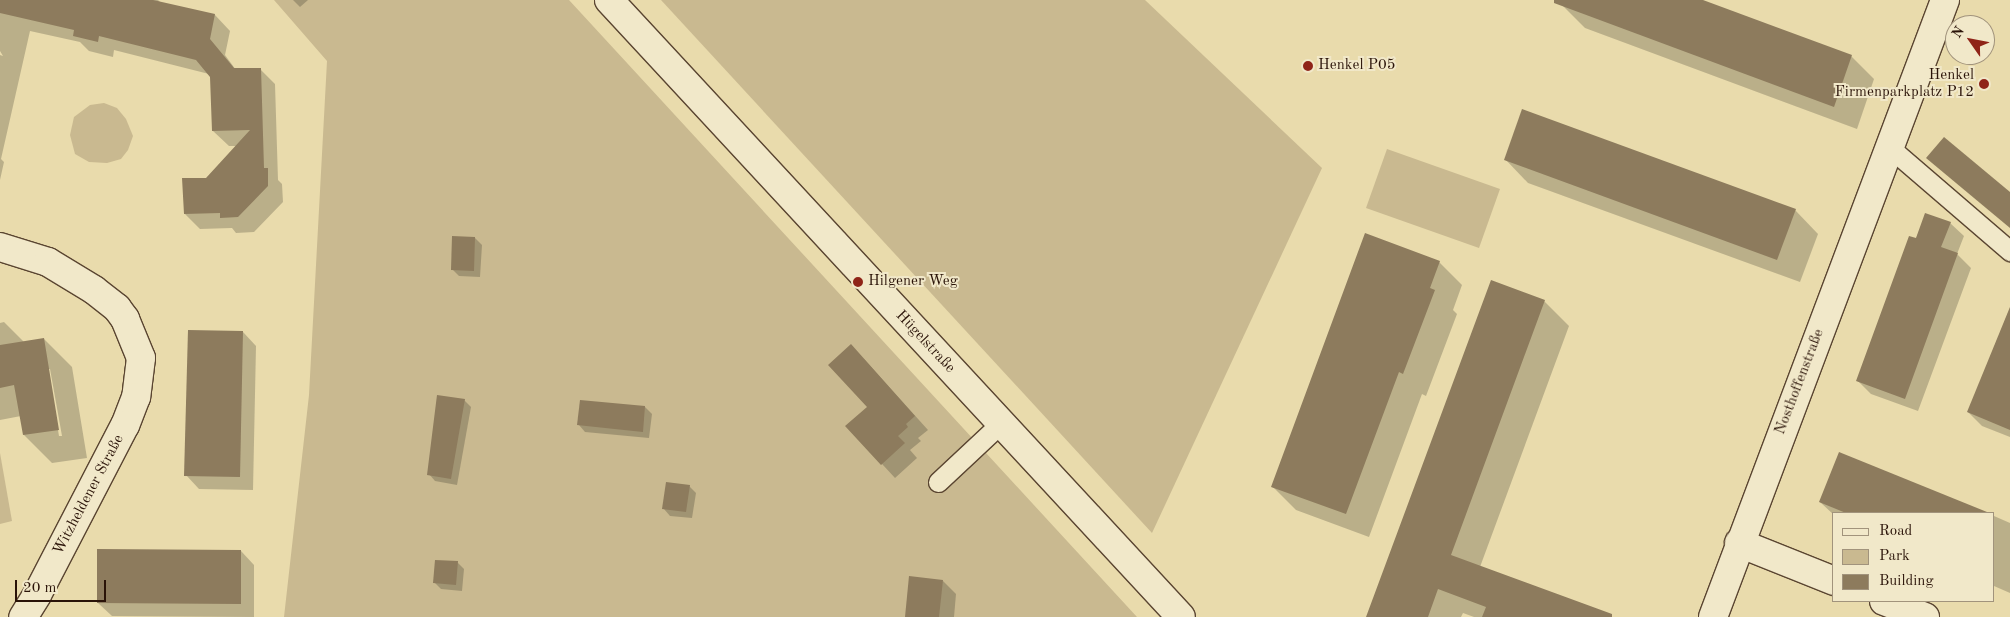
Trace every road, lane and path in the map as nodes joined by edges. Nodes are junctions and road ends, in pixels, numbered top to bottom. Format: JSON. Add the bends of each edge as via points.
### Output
{"nodes":[{"id":1,"x":610,"y":0,"type":"edge"},
{"id":2,"x":1944,"y":0,"type":"edge"},
{"id":3,"x":1889,"y":147,"type":"junction"},
{"id":4,"x":0,"y":247,"type":"edge"},
{"id":5,"x":2010,"y":251,"type":"edge"},
{"id":6,"x":1001,"y":423,"type":"junction"},
{"id":7,"x":938,"y":482,"type":"dead end"},
{"id":8,"x":1739,"y":543,"type":"junction"},
{"id":9,"x":1832,"y":579,"type":"edge"},
{"id":10,"x":1886,"y":602,"type":"edge"},
{"id":11,"x":23,"y":617,"type":"edge"},
{"id":12,"x":1181,"y":617,"type":"edge"},
{"id":13,"x":1713,"y":617,"type":"edge"},
{"id":14,"x":1924,"y":617,"type":"edge"}],
"edges":[{"from":1,"to":6,"type":"street","name":"Hügelstraße"},
{"from":2,"to":3,"type":"street","name":"Nosthoffenstraße"},
{"from":3,"to":5,"type":"lane"},
{"from":3,"to":8,"type":"street","name":"Nosthoffenstraße"},
{"from":4,"to":11,"type":"street","name":"Witzheldener Straße","via":[[55,266],[94,290],[116,308],[134,337],[141,358],[136,397],[125,425]]},
{"from":6,"to":7,"type":"lane"},
{"from":6,"to":12,"type":"street","name":"Hügelstraße"},
{"from":8,"to":9,"type":"street"},
{"from":8,"to":13,"type":"street","name":"Nosthoffenstraße"},
{"from":10,"to":14,"type":"street"}]}
